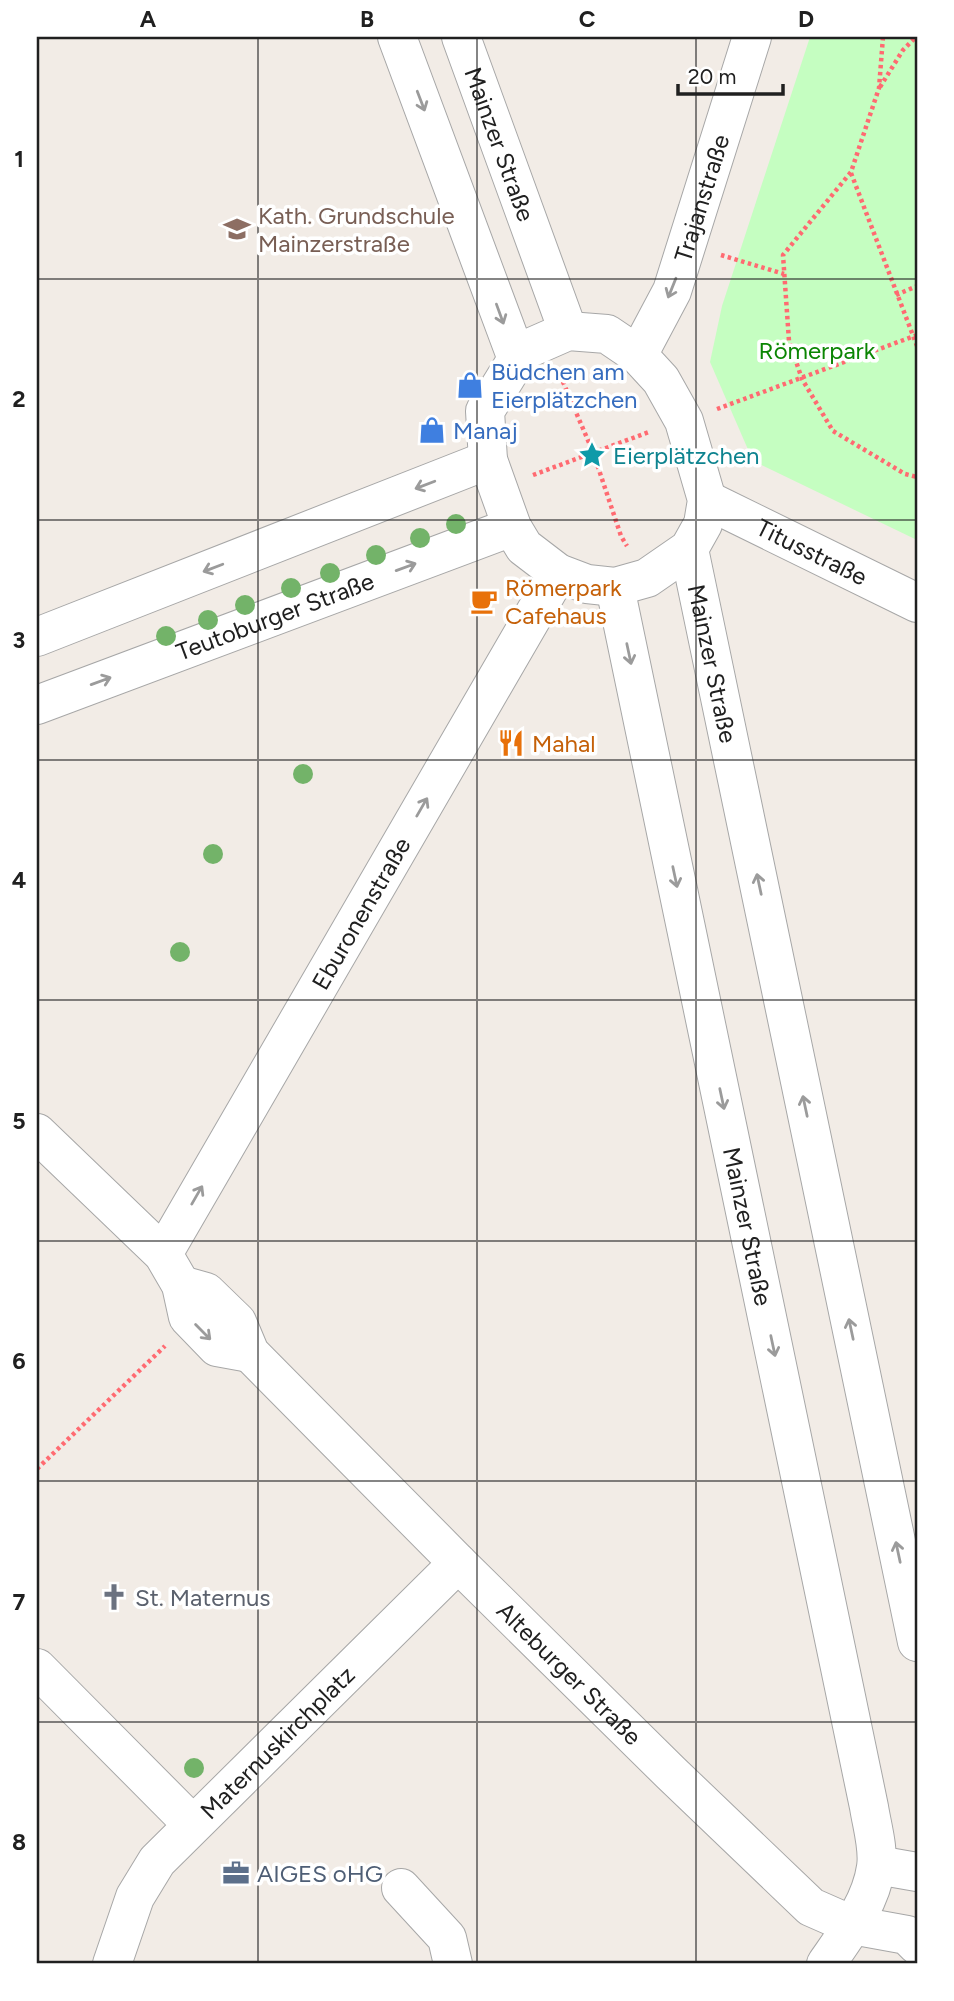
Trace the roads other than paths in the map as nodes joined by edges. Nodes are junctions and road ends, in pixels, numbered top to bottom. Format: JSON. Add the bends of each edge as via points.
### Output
{"nodes":[{"id":1,"x":397,"y":37,"type":"edge"},
{"id":2,"x":461,"y":37,"type":"edge"},
{"id":3,"x":752,"y":37,"type":"edge"},
{"id":4,"x":568,"y":331,"type":"junction"},
{"id":5,"x":638,"y":355,"type":"junction"},
{"id":6,"x":517,"y":359,"type":"junction"},
{"id":7,"x":488,"y":460,"type":"junction"},
{"id":8,"x":707,"y":500,"type":"junction"},
{"id":9,"x":512,"y":527,"type":"junction"},
{"id":10,"x":689,"y":549,"type":"junction"},
{"id":11,"x":558,"y":573,"type":"junction"},
{"id":12,"x":615,"y":587,"type":"junction"},
{"id":13,"x":917,"y":603,"type":"edge"},
{"id":14,"x":37,"y":637,"type":"edge"},
{"id":15,"x":37,"y":705,"type":"edge"},
{"id":16,"x":37,"y":1133,"type":"edge"},
{"id":17,"x":172,"y":1270,"type":"junction"},
{"id":18,"x":250,"y":1353,"type":"junction"},
{"id":19,"x":458,"y":1563,"type":"junction"},
{"id":20,"x":917,"y":1642,"type":"edge"},
{"id":21,"x":37,"y":1668,"type":"edge"},
{"id":22,"x":192,"y":1824,"type":"junction"},
{"id":23,"x":877,"y":1865,"type":"junction"},
{"id":24,"x":917,"y":1872,"type":"edge"},
{"id":25,"x":401,"y":1888,"type":"dead end"},
{"id":26,"x":852,"y":1925,"type":"junction"},
{"id":27,"x":917,"y":1945,"type":"edge"},
{"id":28,"x":112,"y":1964,"type":"edge"},
{"id":29,"x":453,"y":1964,"type":"edge"},
{"id":30,"x":826,"y":1964,"type":"edge"}],
"edges":[{"from":1,"to":6,"type":"street","one_way":true},
{"from":2,"to":4,"type":"street","name":"Mainzer Straße"},
{"from":3,"to":5,"type":"street","name":"Trajanstraße","one_way":true,"via":[[672,291]]},
{"from":4,"to":5,"type":"street","name":"Mainzer Straße","via":[[607,334]]},
{"from":4,"to":6,"type":"street","name":"Mainzer Straße","via":[[527,349]]},
{"from":5,"to":8,"type":"street","name":"Mainzer Straße","via":[[661,380],[684,421]]},
{"from":6,"to":7,"type":"street","name":"Mainzer Straße","via":[[485,411]]},
{"from":7,"to":9,"type":"street","name":"Mainzer Straße"},
{"from":7,"to":14,"type":"street","one_way":true},
{"from":8,"to":10,"type":"street","name":"Mainzer Straße","via":[[704,524]]},
{"from":8,"to":13,"type":"street","name":"Titusstraße"},
{"from":9,"to":11,"type":"street","name":"Mainzer Straße","via":[[524,547]]},
{"from":15,"to":9,"type":"street","name":"Teutoburger Straße","one_way":true},
{"from":10,"to":12,"type":"street","name":"Mainzer Straße","via":[[648,578]]},
{"from":20,"to":10,"type":"street","name":"Mainzer Straße","one_way":true},
{"from":11,"to":12,"type":"street","name":"Mainzer Straße","via":[[587,584]]},
{"from":17,"to":11,"type":"street","name":"Eburonenstraße","one_way":true},
{"from":12,"to":23,"type":"street","name":"Mainzer Straße","one_way":true,"via":[[869,1807]]},
{"from":16,"to":17,"type":"street","name":"Alteburger Straße"},
{"from":17,"to":18,"type":"street","name":"Alteburger Straße","via":[[206,1292],[237,1322]]},
{"from":17,"to":18,"type":"street","one_way":true,"via":[[188,1317],[217,1347]]},
{"from":18,"to":19,"type":"street","name":"Alteburger Straße"},
{"from":19,"to":22,"type":"street","name":"Maternuskirchplatz"},
{"from":19,"to":26,"type":"street","name":"Alteburger Straße","via":[[811,1907]]},
{"from":21,"to":22,"type":"street","name":"Maternuskirchplatz"},
{"from":22,"to":28,"type":"street","via":[[157,1861],[135,1897]]},
{"from":23,"to":24,"type":"street"},
{"from":23,"to":26,"type":"street","name":"Mainzer Straße","via":[[871,1891]]},
{"from":25,"to":29,"type":"street","via":[[447,1938]]},
{"from":26,"to":27,"type":"street","name":"Alteburger Straße","via":[[907,1935]]},
{"from":26,"to":30,"type":"street","name":"Mainzer Straße"}]}
